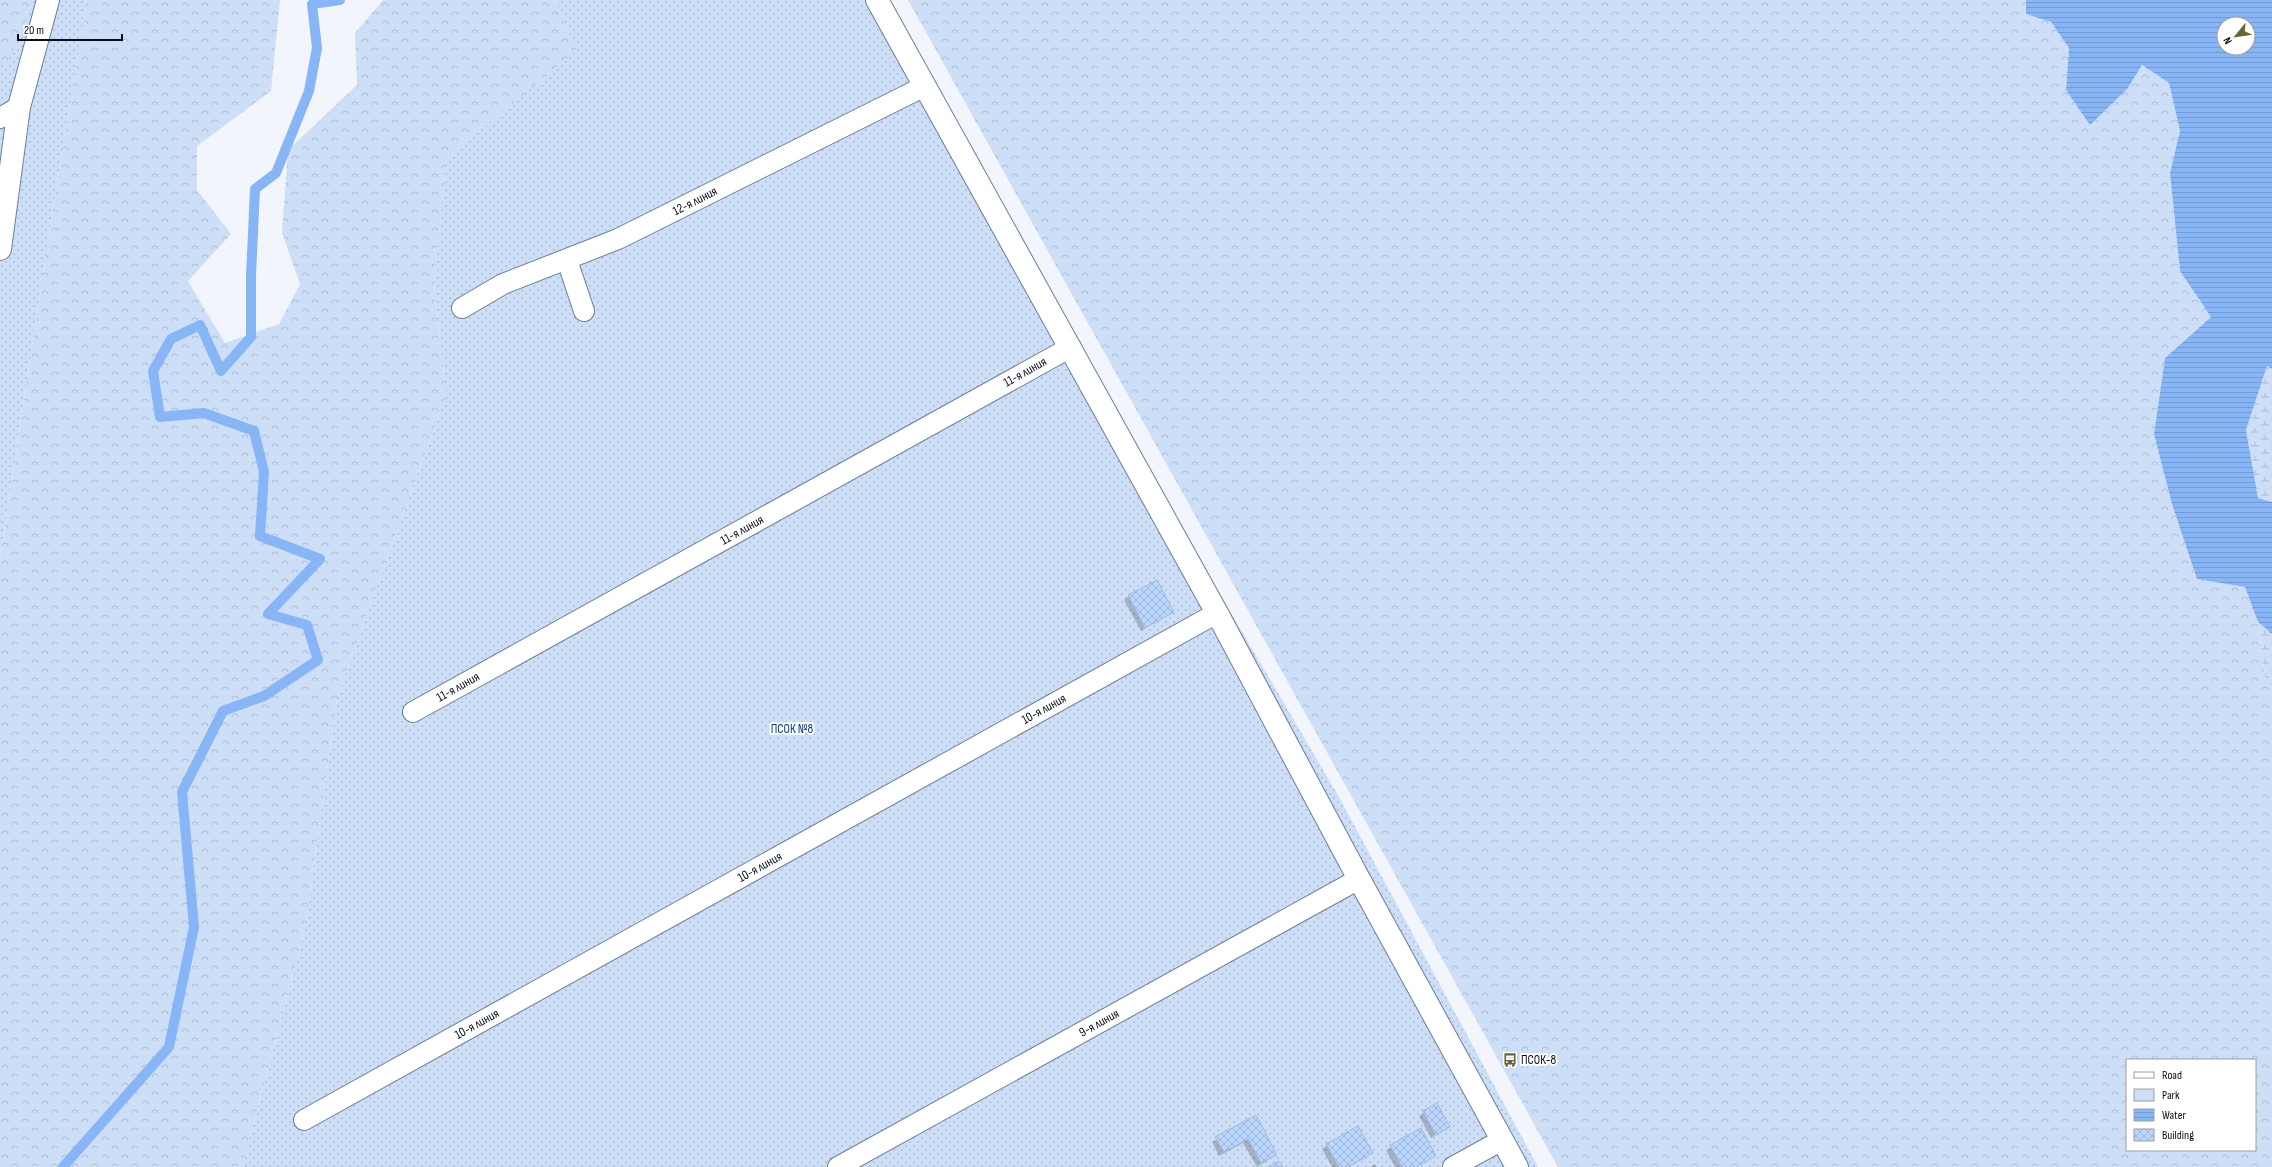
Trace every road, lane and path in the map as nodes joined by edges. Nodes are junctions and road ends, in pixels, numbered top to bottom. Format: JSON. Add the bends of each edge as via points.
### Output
{"nodes":[{"id":1,"x":48,"y":0,"type":"edge"},
{"id":2,"x":877,"y":0,"type":"edge"},
{"id":3,"x":925,"y":86,"type":"junction"},
{"id":4,"x":19,"y":108,"type":"junction"},
{"id":5,"x":0,"y":118,"type":"edge"},
{"id":6,"x":0,"y":249,"type":"edge"},
{"id":7,"x":567,"y":260,"type":"junction"},
{"id":8,"x":462,"y":308,"type":"dead end"},
{"id":9,"x":584,"y":311,"type":"dead end"},
{"id":10,"x":1071,"y":347,"type":"junction"},
{"id":11,"x":1217,"y":613,"type":"junction"},
{"id":12,"x":413,"y":712,"type":"dead end"},
{"id":13,"x":1359,"y":879,"type":"junction"},
{"id":14,"x":304,"y":1120,"type":"dead end"},
{"id":15,"x":1502,"y":1140,"type":"junction"},
{"id":16,"x":838,"y":1167,"type":"edge"},
{"id":17,"x":1453,"y":1167,"type":"edge"},
{"id":18,"x":1517,"y":1167,"type":"edge"}],
"edges":[{"from":1,"to":4,"type":"street"},
{"from":2,"to":3,"type":"street"},
{"from":3,"to":7,"type":"lane","name":"12-я линия","via":[[618,239]]},
{"from":3,"to":10,"type":"street"},
{"from":4,"to":5,"type":"lane"},
{"from":4,"to":6,"type":"street"},
{"from":7,"to":8,"type":"lane","name":"12-я линия","via":[[503,284]]},
{"from":7,"to":9,"type":"lane"},
{"from":10,"to":11,"type":"street"},
{"from":10,"to":12,"type":"lane","name":"11-я линия"},
{"from":11,"to":13,"type":"street"},
{"from":11,"to":14,"type":"lane","name":"10-я линия"},
{"from":13,"to":15,"type":"street"},
{"from":13,"to":16,"type":"lane","name":"9-я линия"},
{"from":15,"to":17,"type":"lane"},
{"from":15,"to":18,"type":"street"}]}
